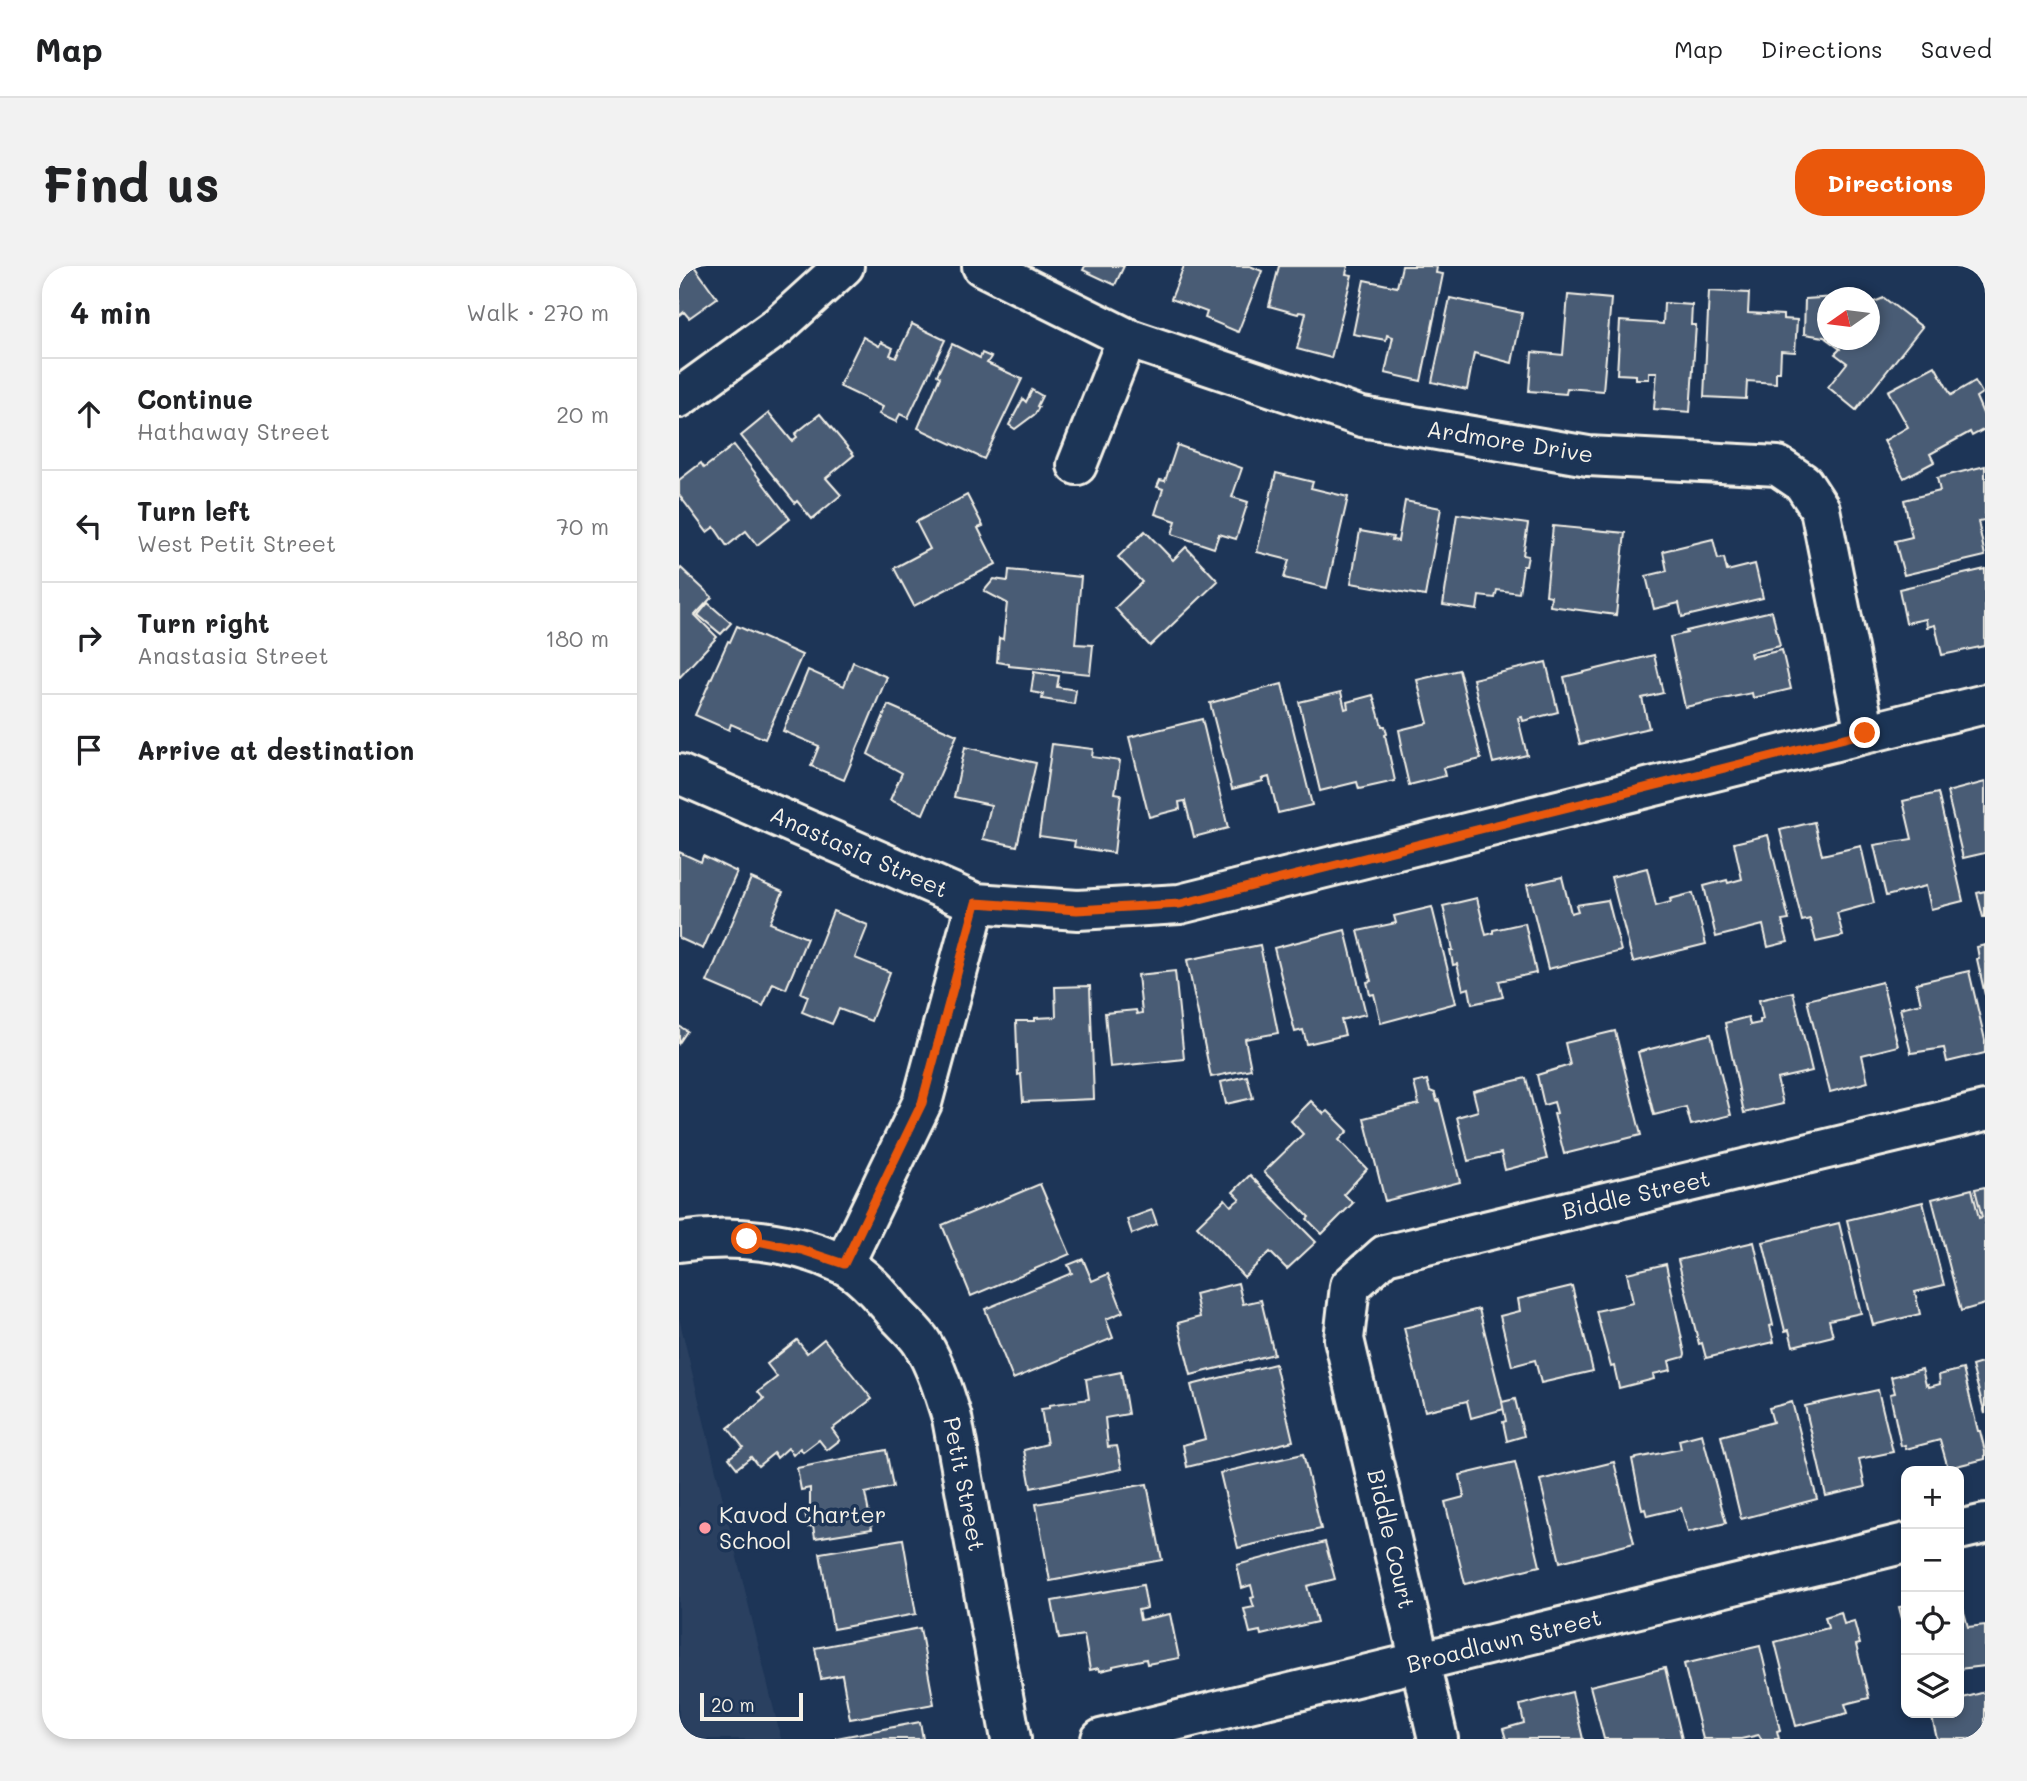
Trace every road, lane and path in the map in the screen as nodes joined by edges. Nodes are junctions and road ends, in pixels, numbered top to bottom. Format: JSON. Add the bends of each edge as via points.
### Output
{"nodes":[{"id":1,"x":844,"y":266,"type":"edge"},
{"id":2,"x":982,"y":266,"type":"edge"},
{"id":3,"x":1127,"y":338,"type":"junction"},
{"id":4,"x":679,"y":398,"type":"edge"},
{"id":5,"x":1077,"y":465,"type":"dead end"},
{"id":6,"x":1985,"y":704,"type":"edge"},
{"id":7,"x":1865,"y":733,"type":"junction"},
{"id":8,"x":679,"y":774,"type":"edge"},
{"id":9,"x":976,"y":903,"type":"junction"},
{"id":10,"x":1985,"y":1111,"type":"edge"},
{"id":11,"x":679,"y":1242,"type":"edge"},
{"id":12,"x":844,"y":1264,"type":"junction"},
{"id":13,"x":1344,"y":1339,"type":"joint"},
{"id":14,"x":1985,"y":1524,"type":"edge"},
{"id":15,"x":1963,"y":1529,"type":"edge"},
{"id":16,"x":1901,"y":1544,"type":"edge"},
{"id":17,"x":1420,"y":1661,"type":"junction"},
{"id":18,"x":1011,"y":1739,"type":"edge"},
{"id":19,"x":1101,"y":1739,"type":"edge"},
{"id":20,"x":1438,"y":1739,"type":"edge"}],
"edges":[{"from":1,"to":4,"type":"street","via":[[778,326]]},
{"from":2,"to":3,"type":"street","name":"Ardmore Drive"},
{"from":3,"to":5,"type":"street"},
{"from":3,"to":7,"type":"street","name":"Ardmore Drive","via":[[1362,417],[1588,456],[1778,466],[1803,482],[1821,509]]},
{"from":6,"to":7,"type":"street","name":"Anastasia Street"},
{"from":7,"to":9,"type":"street","name":"Anastasia Street","via":[[1180,904],[1077,910]]},
{"from":8,"to":9,"type":"street","name":"Anastasia Street"},
{"from":9,"to":12,"type":"street","via":[[922,1103]]},
{"from":10,"to":13,"type":"street","name":"Biddle Street","via":[[1385,1255],[1350,1286]]},
{"from":11,"to":12,"type":"street","via":[[747,1239]]},
{"from":12,"to":18,"type":"street","name":"Petit Street","via":[[876,1291],[921,1341],[941,1385],[952,1418]]},
{"from":13,"to":17,"type":"street","name":"Biddle Court"},
{"from":14,"to":15,"type":"street"},
{"from":16,"to":17,"type":"street","name":"Broadlawn Street"},
{"from":17,"to":19,"type":"street","name":"Broadlawn Street"},
{"from":17,"to":20,"type":"street","name":"Biddle Court"}]}
